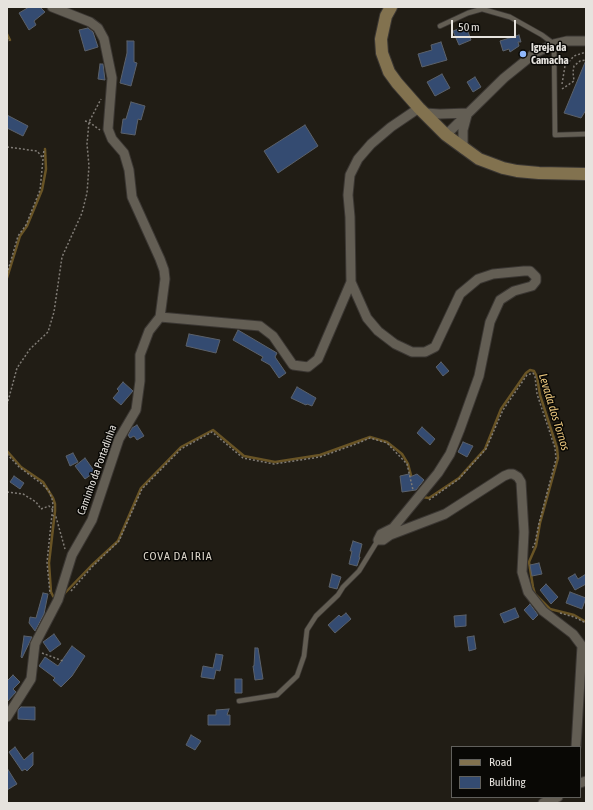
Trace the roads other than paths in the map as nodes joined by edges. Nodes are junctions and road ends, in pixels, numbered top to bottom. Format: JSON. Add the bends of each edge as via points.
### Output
{"nodes":[{"id":1,"x":52,"y":7,"type":"edge"},
{"id":2,"x":391,"y":7,"type":"edge"},
{"id":3,"x":440,"y":26,"type":"dead end"},
{"id":4,"x":586,"y":41,"type":"edge"},
{"id":5,"x":554,"y":44,"type":"junction"},
{"id":6,"x":422,"y":110,"type":"junction"},
{"id":7,"x":468,"y":113,"type":"junction"},
{"id":8,"x":586,"y":134,"type":"edge"},
{"id":9,"x":446,"y":135,"type":"junction"},
{"id":10,"x":464,"y":149,"type":"junction"},
{"id":11,"x":586,"y":174,"type":"edge"},
{"id":12,"x":351,"y":282,"type":"junction"},
{"id":13,"x":160,"y":317,"type":"junction"},
{"id":14,"x":378,"y":540,"type":"junction"},
{"id":15,"x":239,"y":701,"type":"dead end"},
{"id":16,"x":7,"y":717,"type":"edge"},
{"id":17,"x":576,"y":746,"type":"edge"},
{"id":18,"x":556,"y":798,"type":"edge"},
{"id":19,"x":543,"y":803,"type":"edge"}],
"edges":[{"from":1,"to":13,"type":"street","via":[[90,22],[98,28],[104,39],[112,78],[108,129],[112,139],[124,153],[132,197],[164,270]]},
{"from":2,"to":6,"type":"main road","via":[[383,28],[382,53],[389,72]]},
{"from":3,"to":5,"type":"lane","via":[[482,9],[510,17]]},
{"from":4,"to":5,"type":"street"},
{"from":5,"to":7,"type":"street","via":[[535,53],[519,65]]},
{"from":5,"to":8,"type":"lane","via":[[555,136]]},
{"from":6,"to":7,"type":"street","via":[[440,114]]},
{"from":6,"to":9,"type":"main road"},
{"from":6,"to":12,"type":"street","via":[[391,127],[371,144],[358,159],[350,175],[348,195]]},
{"from":7,"to":9,"type":"street"},
{"from":7,"to":10,"type":"street","via":[[463,130]]},
{"from":9,"to":10,"type":"main road"},
{"from":10,"to":11,"type":"main road","via":[[479,159],[517,171]]},
{"from":12,"to":13,"type":"street","via":[[318,360],[308,367],[293,365],[273,336],[260,326]]},
{"from":12,"to":14,"type":"street","via":[[367,318],[378,331],[395,344],[412,352],[425,352],[435,347],[460,294],[478,279],[492,274],[530,270],[536,277],[532,286],[514,290],[500,300],[490,322],[479,376],[450,454],[438,473],[392,528],[381,534]]},
{"from":13,"to":16,"type":"street","name":"Caminho da Portadinha","via":[[149,331],[140,355],[136,410],[119,439],[92,520],[72,555],[58,600],[35,644],[30,679]]},
{"from":14,"to":15,"type":"lane","via":[[359,571],[316,616],[307,630],[304,656],[297,676],[277,695]]},
{"from":14,"to":17,"type":"street","via":[[445,514],[508,474],[518,477],[521,482],[524,532],[522,572],[528,592],[543,612],[573,634],[582,646]]},
{"from":18,"to":19,"type":"street"}]}
